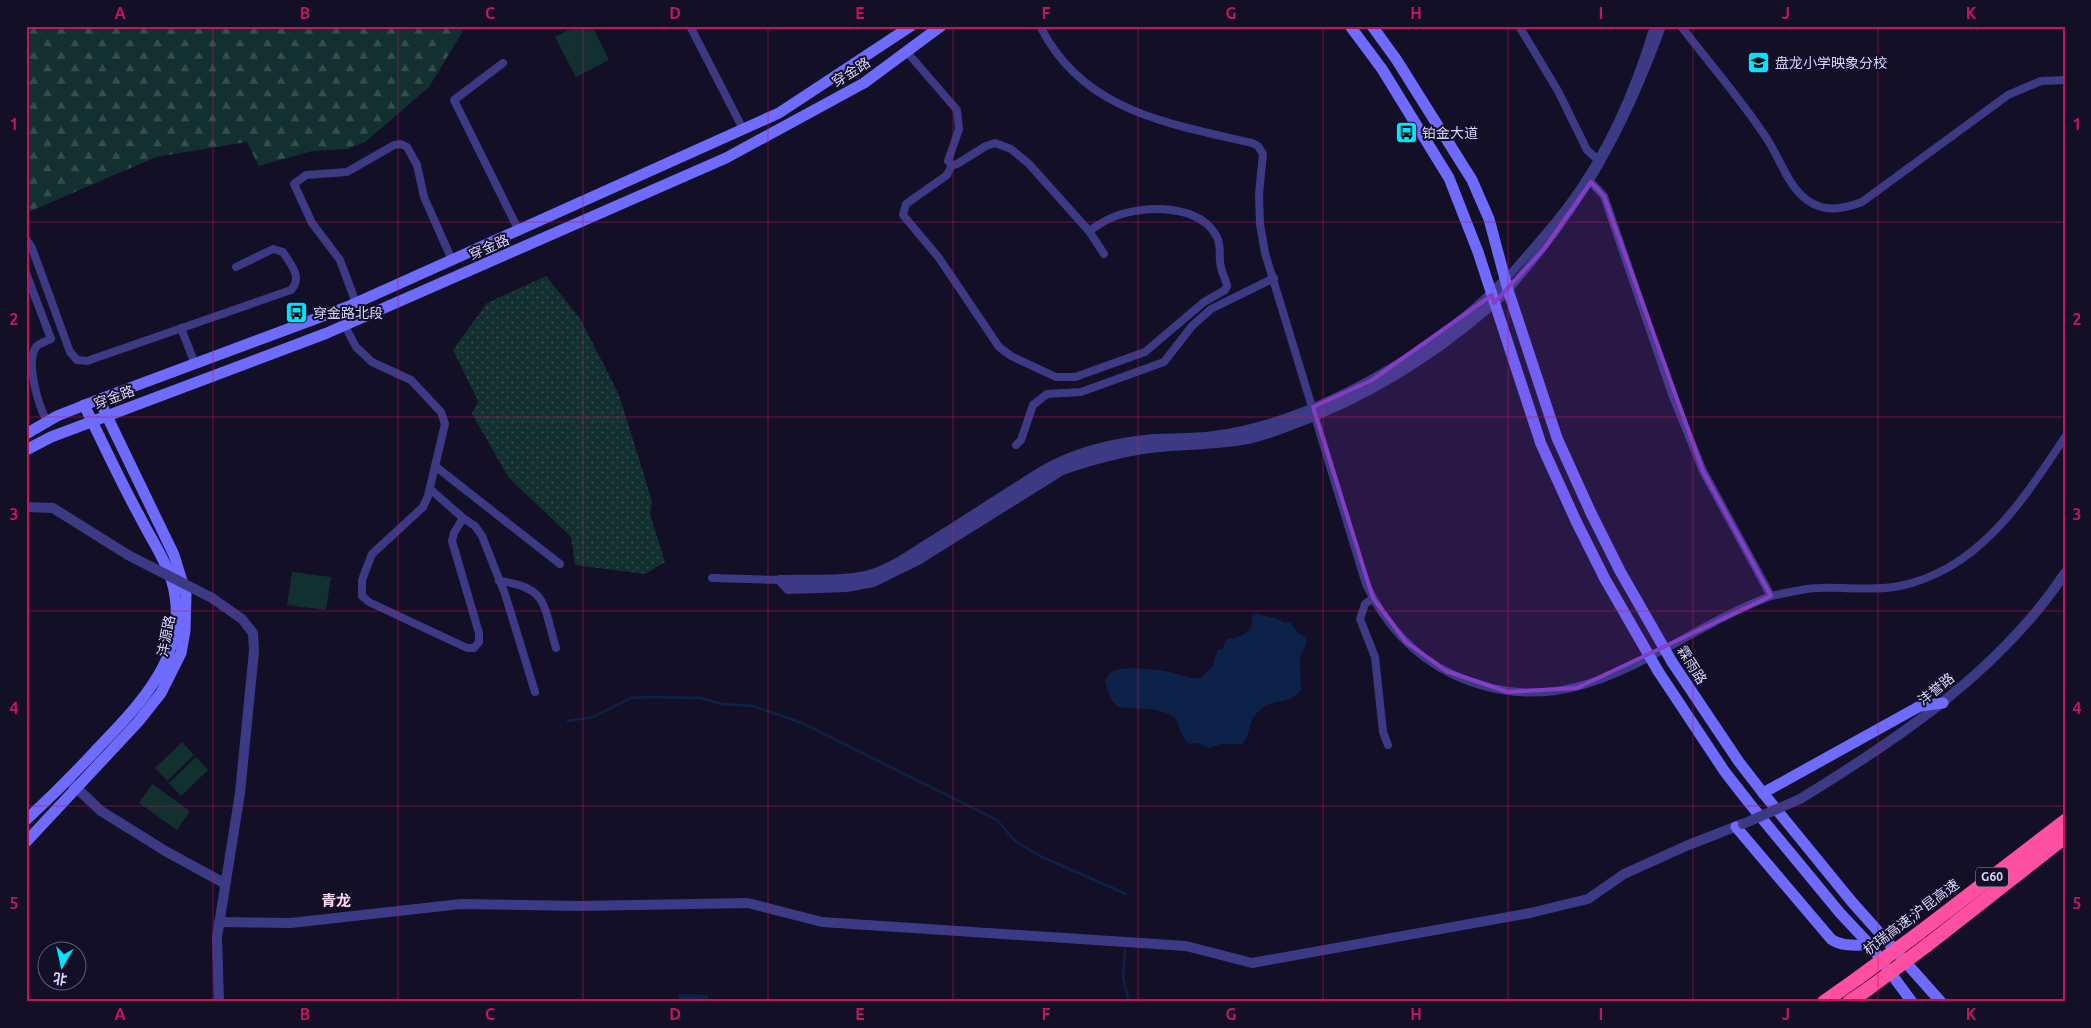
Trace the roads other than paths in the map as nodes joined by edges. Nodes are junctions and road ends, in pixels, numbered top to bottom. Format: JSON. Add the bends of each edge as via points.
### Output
{"nodes":[{"id":1,"x":690,"y":26,"type":"edge"},
{"id":2,"x":911,"y":26,"type":"edge"},
{"id":3,"x":941,"y":26,"type":"edge"},
{"id":4,"x":1040,"y":26,"type":"edge"},
{"id":5,"x":1350,"y":26,"type":"edge"},
{"id":6,"x":1372,"y":26,"type":"edge"},
{"id":7,"x":1519,"y":26,"type":"edge"},
{"id":8,"x":1654,"y":26,"type":"edge"},
{"id":9,"x":1662,"y":26,"type":"edge"},
{"id":10,"x":1681,"y":26,"type":"edge"},
{"id":11,"x":906,"y":52,"type":"junction"},
{"id":12,"x":502,"y":63,"type":"dead end"},
{"id":13,"x":2065,"y":80,"type":"edge"},
{"id":14,"x":743,"y":129,"type":"junction"},
{"id":15,"x":1597,"y":159,"type":"junction"},
{"id":16,"x":952,"y":165,"type":"junction"},
{"id":17,"x":1589,"y":180,"type":"junction"},
{"id":18,"x":519,"y":230,"type":"junction"},
{"id":19,"x":1089,"y":231,"type":"junction"},
{"id":20,"x":26,"y":239,"type":"edge"},
{"id":21,"x":1104,"y":254,"type":"dead end"},
{"id":22,"x":452,"y":260,"type":"junction"},
{"id":23,"x":236,"y":267,"type":"dead end"},
{"id":24,"x":26,"y":273,"type":"edge"},
{"id":25,"x":1274,"y":278,"type":"junction"},
{"id":26,"x":1507,"y":285,"type":"junction"},
{"id":27,"x":1493,"y":298,"type":"junction"},
{"id":28,"x":356,"y":303,"type":"junction"},
{"id":29,"x":345,"y":326,"type":"junction"},
{"id":30,"x":181,"y":328,"type":"junction"},
{"id":31,"x":195,"y":364,"type":"junction"},
{"id":32,"x":100,"y":399,"type":"junction"},
{"id":33,"x":84,"y":405,"type":"junction"},
{"id":34,"x":1314,"y":411,"type":"junction"},
{"id":35,"x":107,"y":415,"type":"junction"},
{"id":36,"x":47,"y":421,"type":"junction"},
{"id":37,"x":92,"y":421,"type":"junction"},
{"id":38,"x":26,"y":434,"type":"edge"},
{"id":39,"x":2065,"y":437,"type":"edge"},
{"id":40,"x":1016,"y":445,"type":"dead end"},
{"id":41,"x":26,"y":450,"type":"edge"},
{"id":42,"x":435,"y":466,"type":"junction"},
{"id":43,"x":430,"y":490,"type":"junction"},
{"id":44,"x":26,"y":507,"type":"edge"},
{"id":45,"x":463,"y":518,"type":"junction"},
{"id":46,"x":560,"y":564,"type":"dead end"},
{"id":47,"x":2065,"y":573,"type":"edge"},
{"id":48,"x":712,"y":578,"type":"dead end"},
{"id":49,"x":780,"y":580,"type":"joint"},
{"id":50,"x":500,"y":581,"type":"junction"},
{"id":51,"x":1771,"y":596,"type":"junction"},
{"id":52,"x":1373,"y":598,"type":"junction"},
{"id":53,"x":556,"y":648,"type":"dead end"},
{"id":54,"x":535,"y":692,"type":"dead end"},
{"id":55,"x":1942,"y":703,"type":"junction"},
{"id":56,"x":1388,"y":745,"type":"dead end"},
{"id":57,"x":68,"y":780,"type":"junction"},
{"id":58,"x":77,"y":788,"type":"junction"},
{"id":59,"x":1763,"y":793,"type":"junction"},
{"id":60,"x":26,"y":820,"type":"edge"},
{"id":61,"x":2065,"y":821,"type":"edge"},
{"id":62,"x":1740,"y":825,"type":"junction"},
{"id":63,"x":2065,"y":837,"type":"edge"},
{"id":64,"x":26,"y":842,"type":"edge"},
{"id":65,"x":224,"y":883,"type":"junction"},
{"id":66,"x":219,"y":922,"type":"junction"},
{"id":67,"x":1870,"y":945,"type":"junction"},
{"id":68,"x":219,"y":1002,"type":"edge"},
{"id":69,"x":1824,"y":1002,"type":"edge"},
{"id":70,"x":1849,"y":1002,"type":"edge"},
{"id":71,"x":1912,"y":1002,"type":"edge"},
{"id":72,"x":1941,"y":1002,"type":"edge"}],
"edges":[{"from":1,"to":14,"type":"street"},
{"from":2,"to":14,"type":"main road","name":"穿金路","via":[[779,113]]},
{"from":3,"to":11,"type":"main road","name":"穿金路"},
{"from":4,"to":25,"type":"street","via":[[1048,44],[1063,60],[1088,85],[1108,98],[1157,120],[1258,146],[1263,154],[1260,224]]},
{"from":5,"to":27,"type":"main road","via":[[1382,68],[1449,178]]},
{"from":6,"to":26,"type":"main road","via":[[1472,180],[1489,219]]},
{"from":7,"to":15,"type":"street","via":[[1558,91],[1587,150]]},
{"from":8,"to":15,"type":"street","via":[[1626,104]]},
{"from":9,"to":17,"type":"street","via":[[1632,106]]},
{"from":10,"to":13,"type":"street","via":[[1766,137],[1794,187],[1823,208],[1843,209],[1862,202],[2008,95],[2041,81]]},
{"from":11,"to":16,"type":"street","via":[[957,110],[959,129],[948,156]]},
{"from":11,"to":29,"type":"main road","name":"穿金路","via":[[864,83],[726,158]]},
{"from":12,"to":18,"type":"street","via":[[454,100]]},
{"from":14,"to":18,"type":"main road","name":"穿金路"},
{"from":15,"to":17,"type":"street"},
{"from":16,"to":19,"type":"street","via":[[986,146],[1002,145],[1029,164]]},
{"from":16,"to":19,"type":"street","via":[[947,175],[906,204],[903,215],[939,258],[999,347],[1056,377],[1075,377],[1145,352],[1228,286],[1221,267],[1218,238],[1205,221],[1172,210],[1131,211],[1114,216]]},
{"from":17,"to":26,"type":"street","via":[[1544,249]]},
{"from":17,"to":51,"type":"street","via":[[1604,196],[1669,384],[1703,471]]},
{"from":18,"to":22,"type":"main road","name":"穿金路"},
{"from":19,"to":21,"type":"street"},
{"from":20,"to":30,"type":"street","via":[[70,352],[77,360],[87,361]]},
{"from":22,"to":28,"type":"main road","name":"穿金路"},
{"from":22,"to":28,"type":"street","via":[[424,198],[417,165],[407,147],[394,145],[347,172],[306,175],[294,184],[312,223],[340,260]]},
{"from":23,"to":30,"type":"street","via":[[273,249],[283,252],[297,277],[297,284],[291,290]]},
{"from":24,"to":36,"type":"street","via":[[51,339],[37,346],[31,360],[40,408]]},
{"from":25,"to":34,"type":"street"},
{"from":25,"to":40,"type":"street","via":[[1211,309],[1192,326],[1164,362],[1080,392],[1047,394],[1033,405]]},
{"from":26,"to":27,"type":"street"},
{"from":26,"to":59,"type":"main road","name":"霖雨路","bridge":true,"via":[[1557,438],[1620,571],[1672,662]]},
{"from":27,"to":34,"type":"street","via":[[1372,380]]},
{"from":27,"to":67,"type":"main road","bridge":true,"via":[[1541,444],[1604,579],[1658,671],[1745,798]]},
{"from":28,"to":31,"type":"main road","name":"穿金路"},
{"from":29,"to":35,"type":"main road","name":"穿金路"},
{"from":29,"to":42,"type":"street","via":[[356,347],[372,362],[411,380],[441,412],[445,424]]},
{"from":30,"to":31,"type":"street"},
{"from":31,"to":32,"type":"main road","name":"穿金路"},
{"from":32,"to":33,"type":"main road","name":"穿金路"},
{"from":32,"to":35,"type":"main road","name":"沣源路"},
{"from":33,"to":36,"type":"main road","name":"穿金路"},
{"from":33,"to":37,"type":"main road","name":"沣源路"},
{"from":34,"to":49,"type":"street","via":[[1248,430],[1151,440],[1085,453],[1059,462],[914,553],[870,574],[846,579]]},
{"from":34,"to":52,"type":"street","via":[[1359,562]]},
{"from":35,"to":37,"type":"main road","name":"穿金路"},
{"from":35,"to":58,"type":"main road","name":"沣源路","via":[[174,555],[186,594],[185,631],[181,653],[161,693]]},
{"from":36,"to":38,"type":"main road","name":"穿金路"},
{"from":37,"to":41,"type":"main road","name":"穿金路"},
{"from":37,"to":57,"type":"main road","name":"沣源路","via":[[164,559],[176,596],[175,630],[171,650],[152,687]]},
{"from":39,"to":51,"type":"street","via":[[2002,524],[1981,546],[1958,563],[1899,587],[1817,588]]},
{"from":42,"to":43,"type":"street"},
{"from":42,"to":46,"type":"street"},
{"from":43,"to":45,"type":"street"},
{"from":43,"to":45,"type":"street","via":[[423,507],[372,554],[362,580],[362,596],[458,644],[474,648],[479,642],[479,633],[452,541]]},
{"from":44,"to":65,"type":"street","bridge":true,"via":[[52,508],[128,555],[212,598],[242,619],[253,633],[251,689],[240,793]]},
{"from":45,"to":50,"type":"street","via":[[476,526]]},
{"from":47,"to":55,"type":"street","name":"沣誉路","via":[[1996,655]]},
{"from":48,"to":49,"type":"street"},
{"from":50,"to":53,"type":"street","via":[[521,584],[540,598]]},
{"from":50,"to":54,"type":"street"},
{"from":51,"to":52,"type":"street","via":[[1596,682],[1570,690],[1532,694],[1490,688],[1446,671],[1406,642],[1384,618]]},
{"from":52,"to":56,"type":"street","via":[[1365,604],[1360,619],[1375,658],[1383,732]]},
{"from":55,"to":59,"type":"main road","via":[[1920,706]]},
{"from":55,"to":62,"type":"street","name":"沣誉路","bridge":true,"via":[[1846,771],[1800,799]]},
{"from":57,"to":58,"type":"street"},
{"from":57,"to":60,"type":"main road","name":"沣源路"},
{"from":58,"to":64,"type":"main road","name":"沣源路"},
{"from":58,"to":65,"type":"street","via":[[101,811]]},
{"from":59,"to":72,"type":"main road","name":"霖雨路","via":[[1852,902]]},
{"from":61,"to":69,"type":"highway","name":"杭瑞高速;沪昆高速","number":"G60","bridge":true},
{"from":62,"to":66,"type":"street","name":"沣誉路","via":[[1624,874],[1588,899],[1530,913],[1252,963],[1186,946],[1125,940],[822,922],[748,903],[462,904],[291,923]]},
{"from":62,"to":67,"type":"main road","via":[[1831,939],[1846,945]]},
{"from":63,"to":70,"type":"highway","number":"G60","bridge":true},
{"from":65,"to":66,"type":"street"},
{"from":66,"to":68,"type":"street","via":[[216,937]]},
{"from":67,"to":71,"type":"main road"}]}
